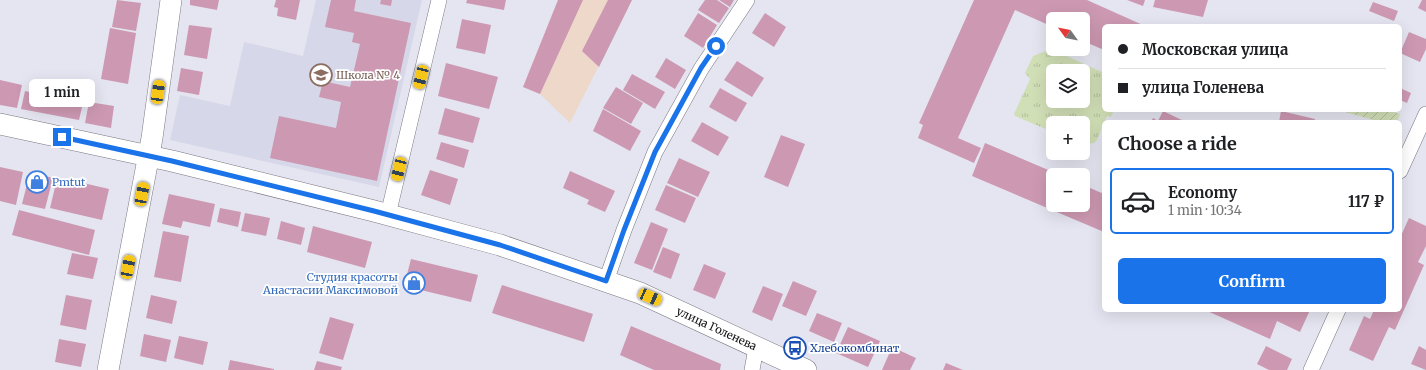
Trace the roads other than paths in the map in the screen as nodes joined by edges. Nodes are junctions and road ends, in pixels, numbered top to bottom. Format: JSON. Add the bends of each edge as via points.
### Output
{"nodes":[{"id":1,"x":171,"y":0,"type":"edge"},
{"id":2,"x":439,"y":0,"type":"edge"},
{"id":3,"x":747,"y":0,"type":"edge"},
{"id":4,"x":1426,"y":114,"type":"edge"},
{"id":5,"x":0,"y":124,"type":"edge"},
{"id":6,"x":148,"y":155,"type":"junction"},
{"id":7,"x":1402,"y":168,"type":"edge"},
{"id":8,"x":388,"y":215,"type":"junction"},
{"id":9,"x":606,"y":281,"type":"junction"},
{"id":10,"x":1337,"y":312,"type":"edge"},
{"id":11,"x":756,"y":348,"type":"junction"},
{"id":12,"x":108,"y":370,"type":"edge"},
{"id":13,"x":752,"y":370,"type":"edge"},
{"id":14,"x":806,"y":370,"type":"edge"},
{"id":15,"x":1310,"y":370,"type":"edge"}],
"edges":[{"from":1,"to":6,"type":"main road"},
{"from":2,"to":8,"type":"street"},
{"from":3,"to":9,"type":"street","via":[[701,68],[655,152]]},
{"from":4,"to":7,"type":"street"},
{"from":5,"to":6,"type":"main road","name":"улица Голенева"},
{"from":6,"to":8,"type":"main road","name":"улица Голенева"},
{"from":6,"to":12,"type":"main road"},
{"from":8,"to":9,"type":"main road","name":"улица Голенева","via":[[500,245]]},
{"from":9,"to":11,"type":"main road","name":"улица Голенева","via":[[658,300]]},
{"from":10,"to":15,"type":"street"},
{"from":11,"to":13,"type":"street"},
{"from":11,"to":14,"type":"main road","name":"улица Голенева"}]}
